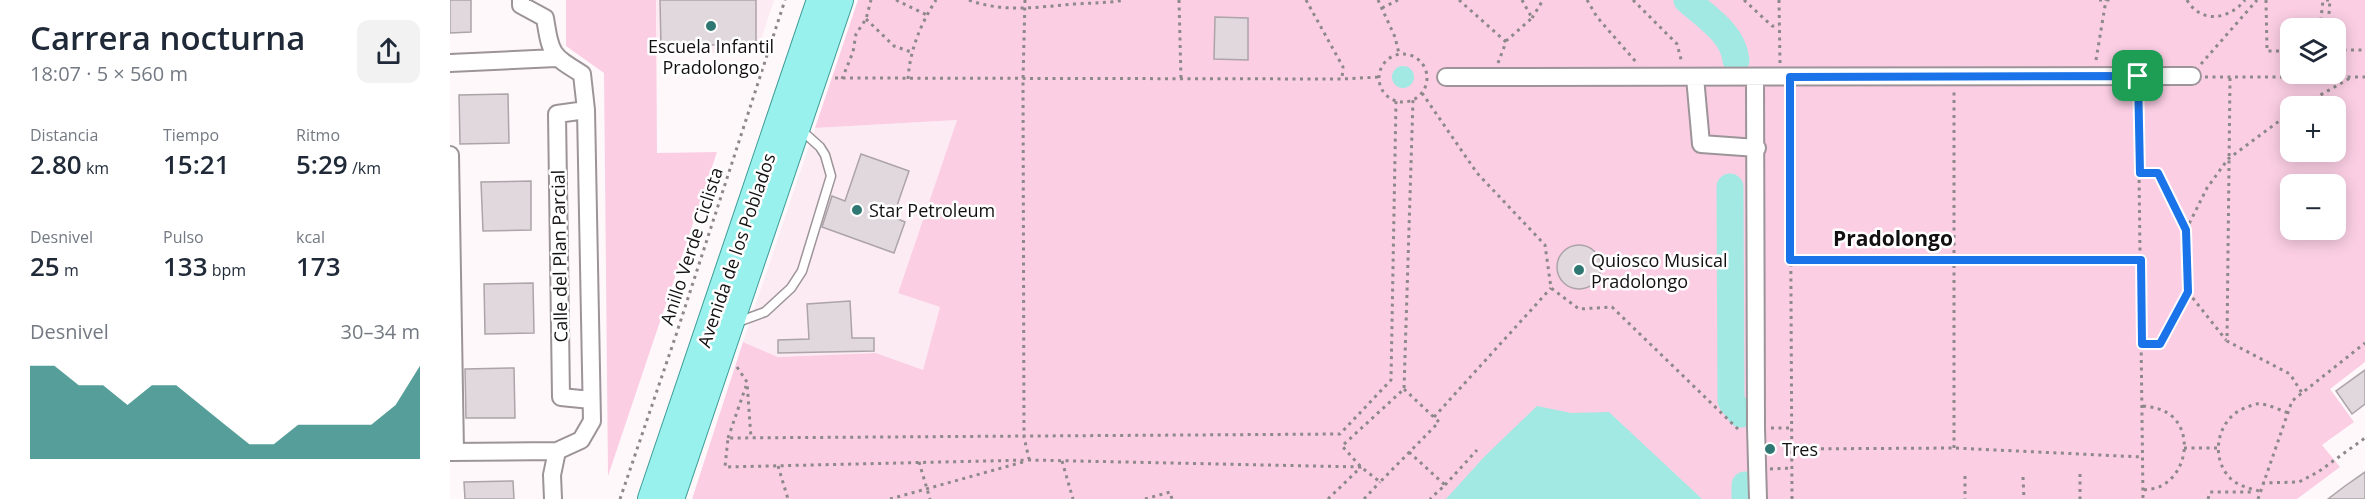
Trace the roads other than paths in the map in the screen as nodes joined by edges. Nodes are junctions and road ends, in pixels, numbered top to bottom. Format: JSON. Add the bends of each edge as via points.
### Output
{"nodes":[{"id":1,"x":521,"y":0,"type":"edge"},
{"id":2,"x":820,"y":0,"type":"edge"},
{"id":3,"x":840,"y":0,"type":"edge"},
{"id":4,"x":556,"y":58,"type":"junction"},
{"id":5,"x":450,"y":63,"type":"edge"},
{"id":6,"x":2192,"y":76,"type":"road end"},
{"id":7,"x":1446,"y":77,"type":"dead end"},
{"id":8,"x":1689,"y":77,"type":"junction"},
{"id":9,"x":1755,"y":77,"type":"junction"},
{"id":10,"x":586,"y":110,"type":"junction"},
{"id":11,"x":798,"y":127,"type":"junction"},
{"id":12,"x":1757,"y":148,"type":"junction"},
{"id":13,"x":450,"y":155,"type":"edge"},
{"id":14,"x":732,"y":323,"type":"junction"},
{"id":15,"x":591,"y":400,"type":"junction"},
{"id":16,"x":557,"y":451,"type":"junction"},
{"id":17,"x":452,"y":452,"type":"edge"},
{"id":18,"x":553,"y":499,"type":"edge"},
{"id":19,"x":651,"y":499,"type":"edge"},
{"id":20,"x":671,"y":499,"type":"edge"},
{"id":21,"x":1758,"y":499,"type":"edge"}],
"edges":[{"from":1,"to":4,"type":"street","via":[[521,5],[545,18]]},
{"from":2,"to":19,"type":"main road","name":"Avenida de los Poblados"},
{"from":3,"to":11,"type":"main road","name":"Avenida de los Poblados"},
{"from":4,"to":5,"type":"street"},
{"from":4,"to":10,"type":"street","name":"Calle del Plan Parcial","via":[[582,74]]},
{"from":6,"to":9,"type":"street"},
{"from":7,"to":8,"type":"street"},
{"from":8,"to":9,"type":"street"},
{"from":8,"to":12,"type":"street","via":[[1701,144]]},
{"from":9,"to":12,"type":"street"},
{"from":10,"to":15,"type":"street","name":"Calle del Plan Parcial"},
{"from":10,"to":15,"type":"street","name":"Calle del Plan Parcial","via":[[557,114],[561,398]]},
{"from":11,"to":14,"type":"main road","name":"Avenida de los Poblados"},
{"from":11,"to":14,"type":"lane","via":[[820,147],[831,176],[802,271],[791,288],[765,312]]},
{"from":12,"to":21,"type":"street"},
{"from":13,"to":17,"type":"street"},
{"from":14,"to":20,"type":"main road","name":"Avenida de los Poblados"},
{"from":15,"to":16,"type":"street","name":"Calle del Plan Parcial","via":[[592,421],[581,440]]},
{"from":16,"to":17,"type":"street"},
{"from":16,"to":18,"type":"street"}]}
